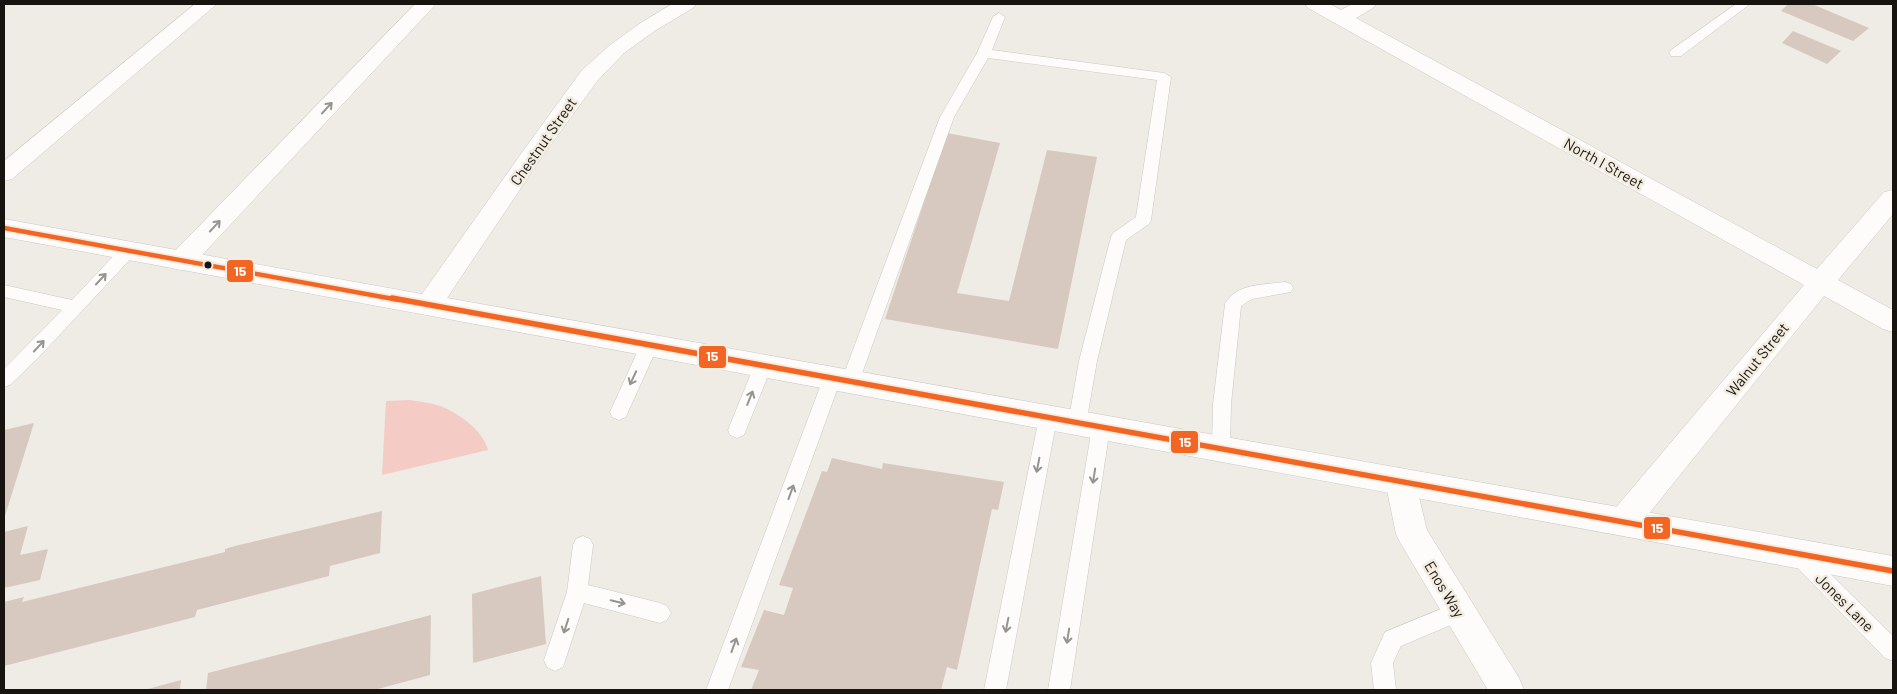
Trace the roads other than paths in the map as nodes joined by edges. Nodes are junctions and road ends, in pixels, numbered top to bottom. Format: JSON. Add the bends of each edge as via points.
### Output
{"nodes":[{"id":1,"x":207,"y":4,"type":"edge"},
{"id":2,"x":426,"y":4,"type":"edge"},
{"id":3,"x":686,"y":4,"type":"edge"},
{"id":4,"x":1315,"y":4,"type":"edge"},
{"id":5,"x":1366,"y":4,"type":"edge"},
{"id":6,"x":1744,"y":4,"type":"edge"},
{"id":7,"x":999,"y":17,"type":"dead end"},
{"id":8,"x":1342,"y":18,"type":"junction"},
{"id":9,"x":984,"y":53,"type":"junction"},
{"id":10,"x":1676,"y":53,"type":"dead end"},
{"id":11,"x":4,"y":173,"type":"edge"},
{"id":12,"x":1893,"y":198,"type":"edge"},
{"id":13,"x":4,"y":228,"type":"edge"},
{"id":14,"x":128,"y":251,"type":"junction"},
{"id":15,"x":181,"y":261,"type":"junction"},
{"id":16,"x":1820,"y":283,"type":"junction"},
{"id":17,"x":1285,"y":288,"type":"dead end"},
{"id":18,"x":4,"y":291,"type":"edge"},
{"id":19,"x":428,"y":306,"type":"junction"},
{"id":20,"x":75,"y":307,"type":"junction"},
{"id":21,"x":1893,"y":322,"type":"edge"},
{"id":22,"x":649,"y":346,"type":"junction"},
{"id":23,"x":763,"y":366,"type":"junction"},
{"id":24,"x":4,"y":380,"type":"edge"},
{"id":25,"x":841,"y":380,"type":"junction"},
{"id":26,"x":619,"y":412,"type":"dead end"},
{"id":27,"x":1048,"y":418,"type":"junction"},
{"id":28,"x":1089,"y":426,"type":"junction"},
{"id":29,"x":737,"y":430,"type":"dead end"},
{"id":30,"x":1221,"y":448,"type":"junction"},
{"id":31,"x":1400,"y":481,"type":"junction"},
{"id":32,"x":1624,"y":522,"type":"junction"},
{"id":33,"x":583,"y":545,"type":"dead end"},
{"id":34,"x":1796,"y":553,"type":"junction"},
{"id":35,"x":1893,"y":571,"type":"edge"},
{"id":36,"x":577,"y":592,"type":"junction"},
{"id":37,"x":1458,"y":612,"type":"junction"},
{"id":38,"x":660,"y":613,"type":"dead end"},
{"id":39,"x":1893,"y":651,"type":"edge"},
{"id":40,"x":555,"y":660,"type":"dead end"},
{"id":41,"x":717,"y":690,"type":"edge"},
{"id":42,"x":995,"y":690,"type":"edge"},
{"id":43,"x":1059,"y":690,"type":"edge"},
{"id":44,"x":1385,"y":690,"type":"edge"},
{"id":45,"x":1507,"y":690,"type":"edge"}],
"edges":[{"from":1,"to":11,"type":"street"},
{"from":15,"to":2,"type":"street","one_way":true},
{"from":3,"to":19,"type":"street","name":"Chestnut Street","via":[[617,49],[590,75]]},
{"from":4,"to":8,"type":"street","name":"North I Street"},
{"from":5,"to":8,"type":"street"},
{"from":6,"to":10,"type":"lane"},
{"from":7,"to":9,"type":"lane"},
{"from":8,"to":16,"type":"street","name":"North I Street"},
{"from":9,"to":25,"type":"lane","via":[[947,117]]},
{"from":9,"to":28,"type":"lane","via":[[1164,77],[1143,220],[1119,237],[1088,361]]},
{"from":12,"to":16,"type":"street","name":"Walnut Street"},
{"from":13,"to":14,"type":"street"},
{"from":14,"to":15,"type":"street"},
{"from":20,"to":14,"type":"lane","one_way":true},
{"from":15,"to":19,"type":"street"},
{"from":16,"to":21,"type":"street","name":"North I Street"},
{"from":16,"to":32,"type":"street","name":"Walnut Street"},
{"from":17,"to":30,"type":"lane","via":[[1246,294],[1233,304],[1222,404]]},
{"from":18,"to":20,"type":"lane"},
{"from":19,"to":22,"type":"street"},
{"from":24,"to":20,"type":"lane","one_way":true},
{"from":22,"to":23,"type":"street"},
{"from":22,"to":26,"type":"lane","one_way":true},
{"from":23,"to":25,"type":"street"},
{"from":29,"to":23,"type":"lane","one_way":true},
{"from":25,"to":27,"type":"street"},
{"from":41,"to":25,"type":"lane","one_way":true},
{"from":27,"to":28,"type":"street"},
{"from":27,"to":42,"type":"lane","one_way":true},
{"from":28,"to":30,"type":"street"},
{"from":28,"to":43,"type":"lane","one_way":true},
{"from":30,"to":31,"type":"street"},
{"from":31,"to":32,"type":"street"},
{"from":31,"to":37,"type":"street","name":"Enos Way","via":[[1412,534]]},
{"from":32,"to":34,"type":"street"},
{"from":33,"to":36,"type":"lane"},
{"from":34,"to":35,"type":"street"},
{"from":34,"to":39,"type":"lane","name":"Jones Lane"},
{"from":36,"to":38,"type":"lane","one_way":true},
{"from":36,"to":40,"type":"lane","one_way":true},
{"from":37,"to":44,"type":"lane","via":[[1393,638],[1382,663]]},
{"from":37,"to":45,"type":"street","name":"Enos Way"}]}
